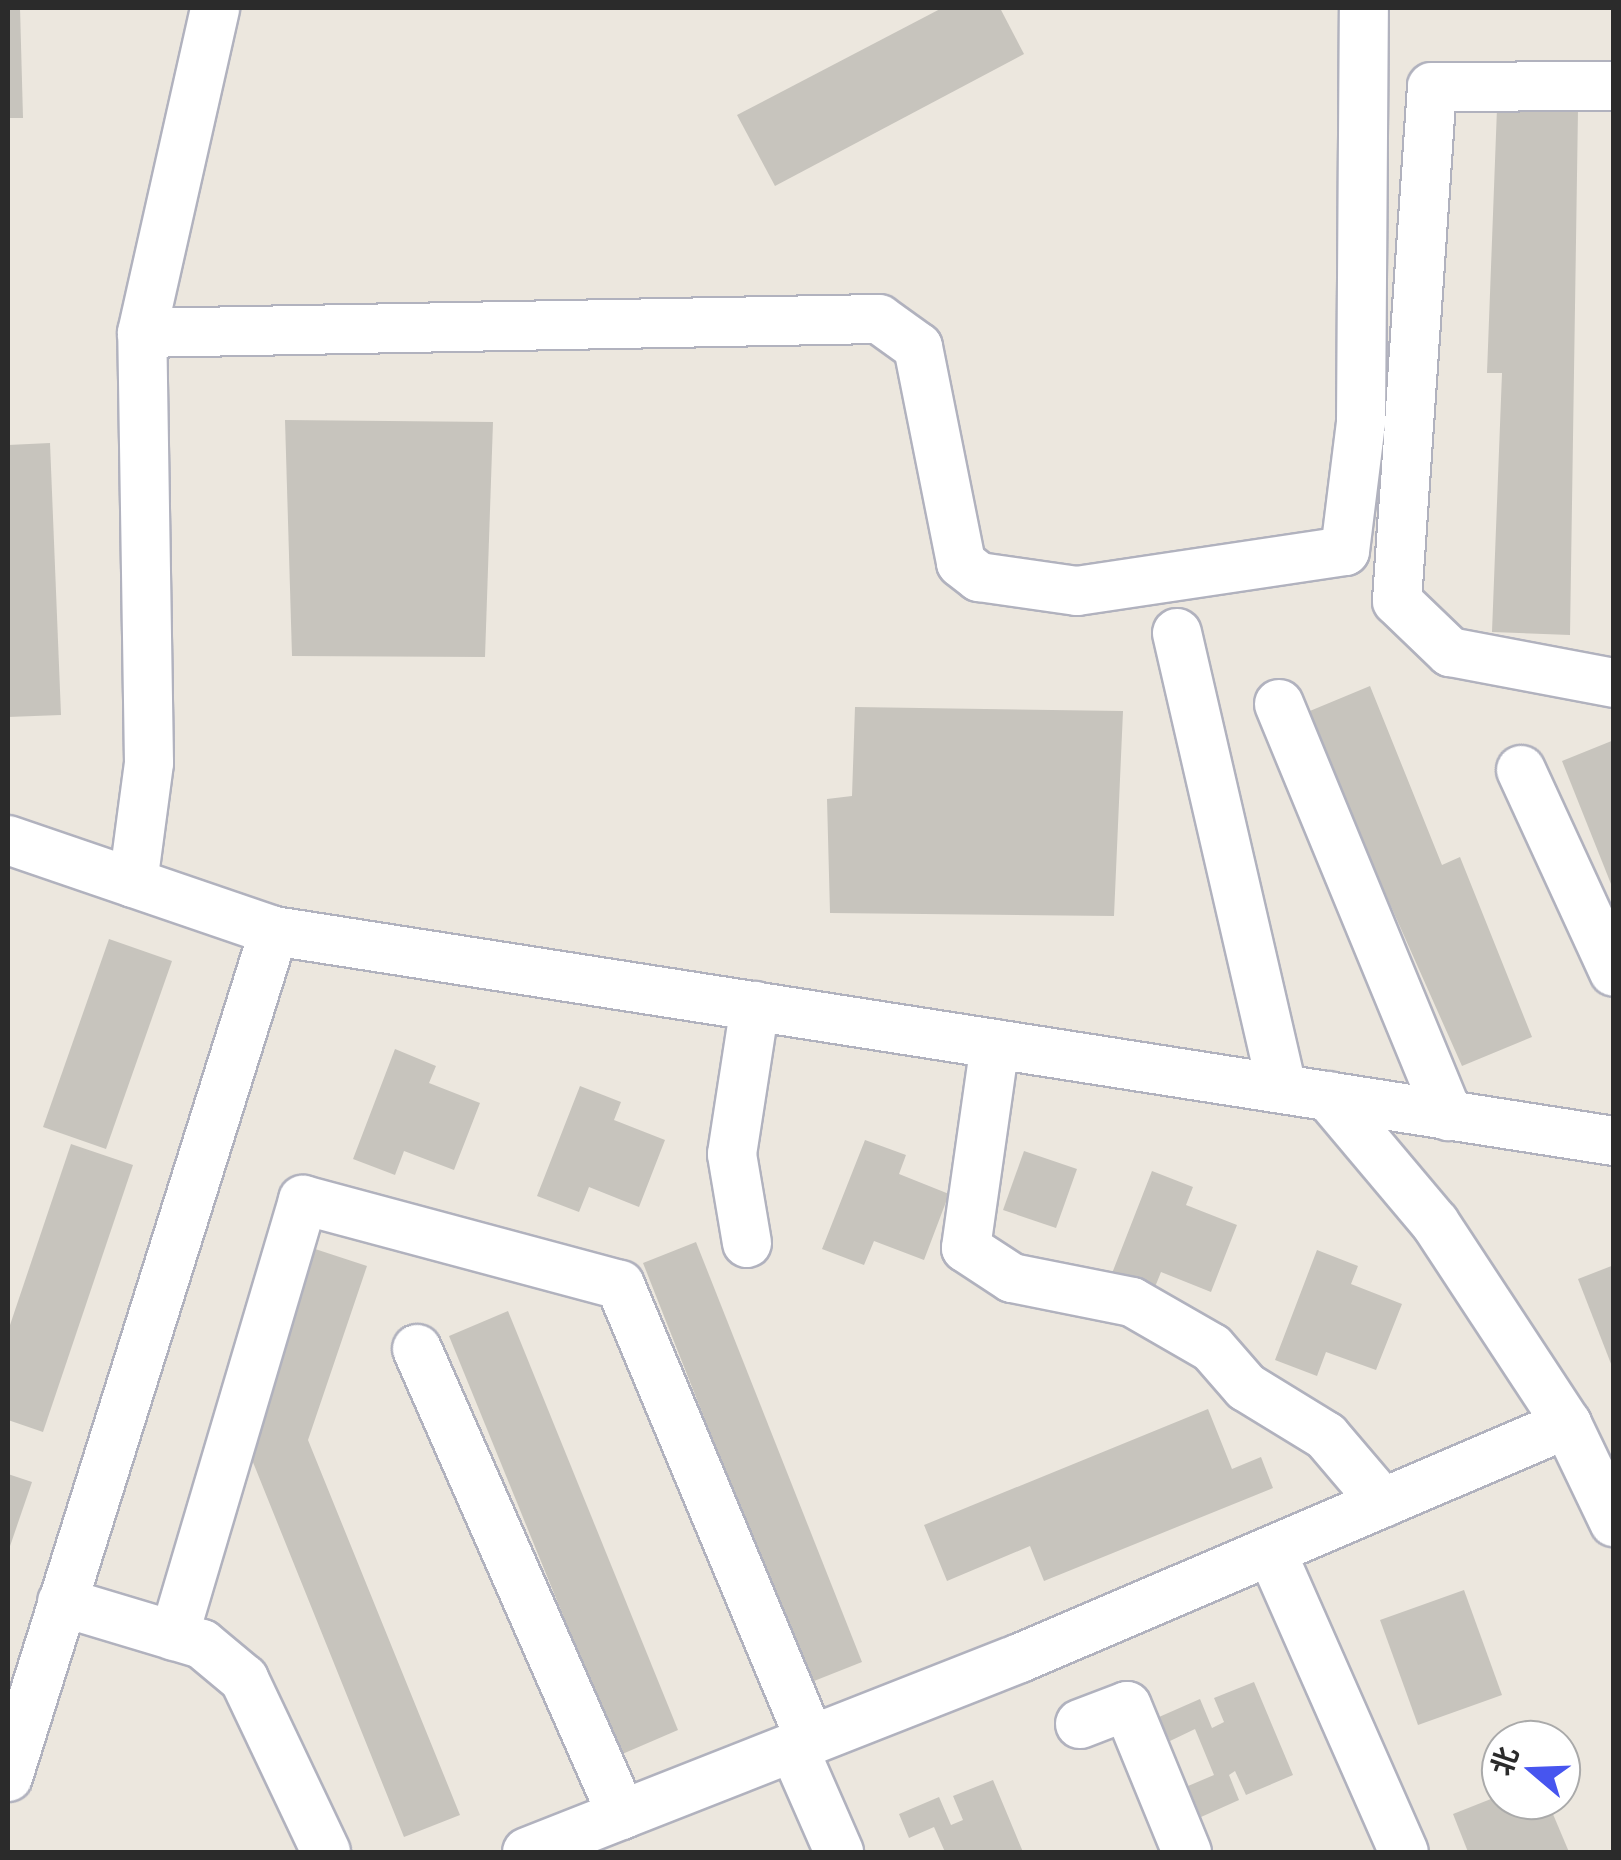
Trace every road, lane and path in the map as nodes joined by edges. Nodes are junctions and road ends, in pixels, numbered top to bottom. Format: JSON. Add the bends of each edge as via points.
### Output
{"nodes":[{"id":1,"x":215,"y":8,"type":"edge"},
{"id":2,"x":1364,"y":8,"type":"edge"},
{"id":3,"x":1614,"y":86,"type":"edge"},
{"id":4,"x":142,"y":332,"type":"junction"},
{"id":5,"x":1176,"y":632,"type":"dead end"},
{"id":6,"x":1614,"y":683,"type":"edge"},
{"id":7,"x":1280,"y":704,"type":"dead end"},
{"id":8,"x":1521,"y":770,"type":"dead end"},
{"id":9,"x":8,"y":840,"type":"edge"},
{"id":10,"x":133,"y":882,"type":"junction"},
{"id":11,"x":274,"y":930,"type":"junction"},
{"id":12,"x":1614,"y":972,"type":"edge"},
{"id":13,"x":754,"y":1006,"type":"junction"},
{"id":14,"x":996,"y":1044,"type":"junction"},
{"id":15,"x":1305,"y":1093,"type":"junction"},
{"id":16,"x":1449,"y":1116,"type":"junction"},
{"id":17,"x":1614,"y":1141,"type":"edge"},
{"id":18,"x":747,"y":1243,"type":"dead end"},
{"id":19,"x":417,"y":1349,"type":"dead end"},
{"id":20,"x":1566,"y":1424,"type":"junction"},
{"id":21,"x":1382,"y":1503,"type":"junction"},
{"id":22,"x":1614,"y":1522,"type":"edge"},
{"id":23,"x":1271,"y":1550,"type":"junction"},
{"id":24,"x":62,"y":1602,"type":"junction"},
{"id":25,"x":174,"y":1636,"type":"junction"},
{"id":26,"x":1080,"y":1724,"type":"dead end"},
{"id":27,"x":802,"y":1744,"type":"junction"},
{"id":28,"x":8,"y":1777,"type":"edge"},
{"id":29,"x":622,"y":1815,"type":"junction"},
{"id":30,"x":326,"y":1852,"type":"edge"},
{"id":31,"x":527,"y":1852,"type":"edge"},
{"id":32,"x":838,"y":1852,"type":"edge"},
{"id":33,"x":1187,"y":1852,"type":"edge"},
{"id":34,"x":1404,"y":1852,"type":"edge"}],
"edges":[{"from":1,"to":4,"type":"street"},
{"from":2,"to":4,"type":"street","via":[[1362,422],[1345,552],[1077,591],[979,578],[961,563],[918,347],[879,319]]},
{"from":3,"to":6,"type":"street","via":[[1432,87],[1397,601],[1450,652]]},
{"from":4,"to":10,"type":"street","via":[[149,763]]},
{"from":5,"to":15,"type":"street"},
{"from":7,"to":16,"type":"street"},
{"from":8,"to":12,"type":"street"},
{"from":9,"to":10,"type":"street"},
{"from":10,"to":11,"type":"street"},
{"from":11,"to":13,"type":"street"},
{"from":11,"to":24,"type":"street"},
{"from":13,"to":14,"type":"street"},
{"from":13,"to":18,"type":"street","via":[[732,1154]]},
{"from":14,"to":15,"type":"street"},
{"from":14,"to":21,"type":"street","via":[[966,1248],[1012,1278],[1132,1302],[1212,1348],[1246,1387],[1326,1436]]},
{"from":15,"to":16,"type":"street"},
{"from":15,"to":20,"type":"street","via":[[1435,1223]]},
{"from":16,"to":17,"type":"street"},
{"from":19,"to":29,"type":"street"},
{"from":20,"to":21,"type":"street"},
{"from":20,"to":22,"type":"street"},
{"from":21,"to":23,"type":"street"},
{"from":23,"to":27,"type":"street"},
{"from":23,"to":34,"type":"street"},
{"from":24,"to":25,"type":"street"},
{"from":24,"to":28,"type":"street"},
{"from":25,"to":27,"type":"street","via":[[304,1200],[620,1285]]},
{"from":25,"to":30,"type":"street","via":[[202,1644],[244,1679]]},
{"from":26,"to":33,"type":"street","via":[[1127,1706]]},
{"from":27,"to":29,"type":"street"},
{"from":27,"to":32,"type":"street"},
{"from":29,"to":31,"type":"street"}]}
